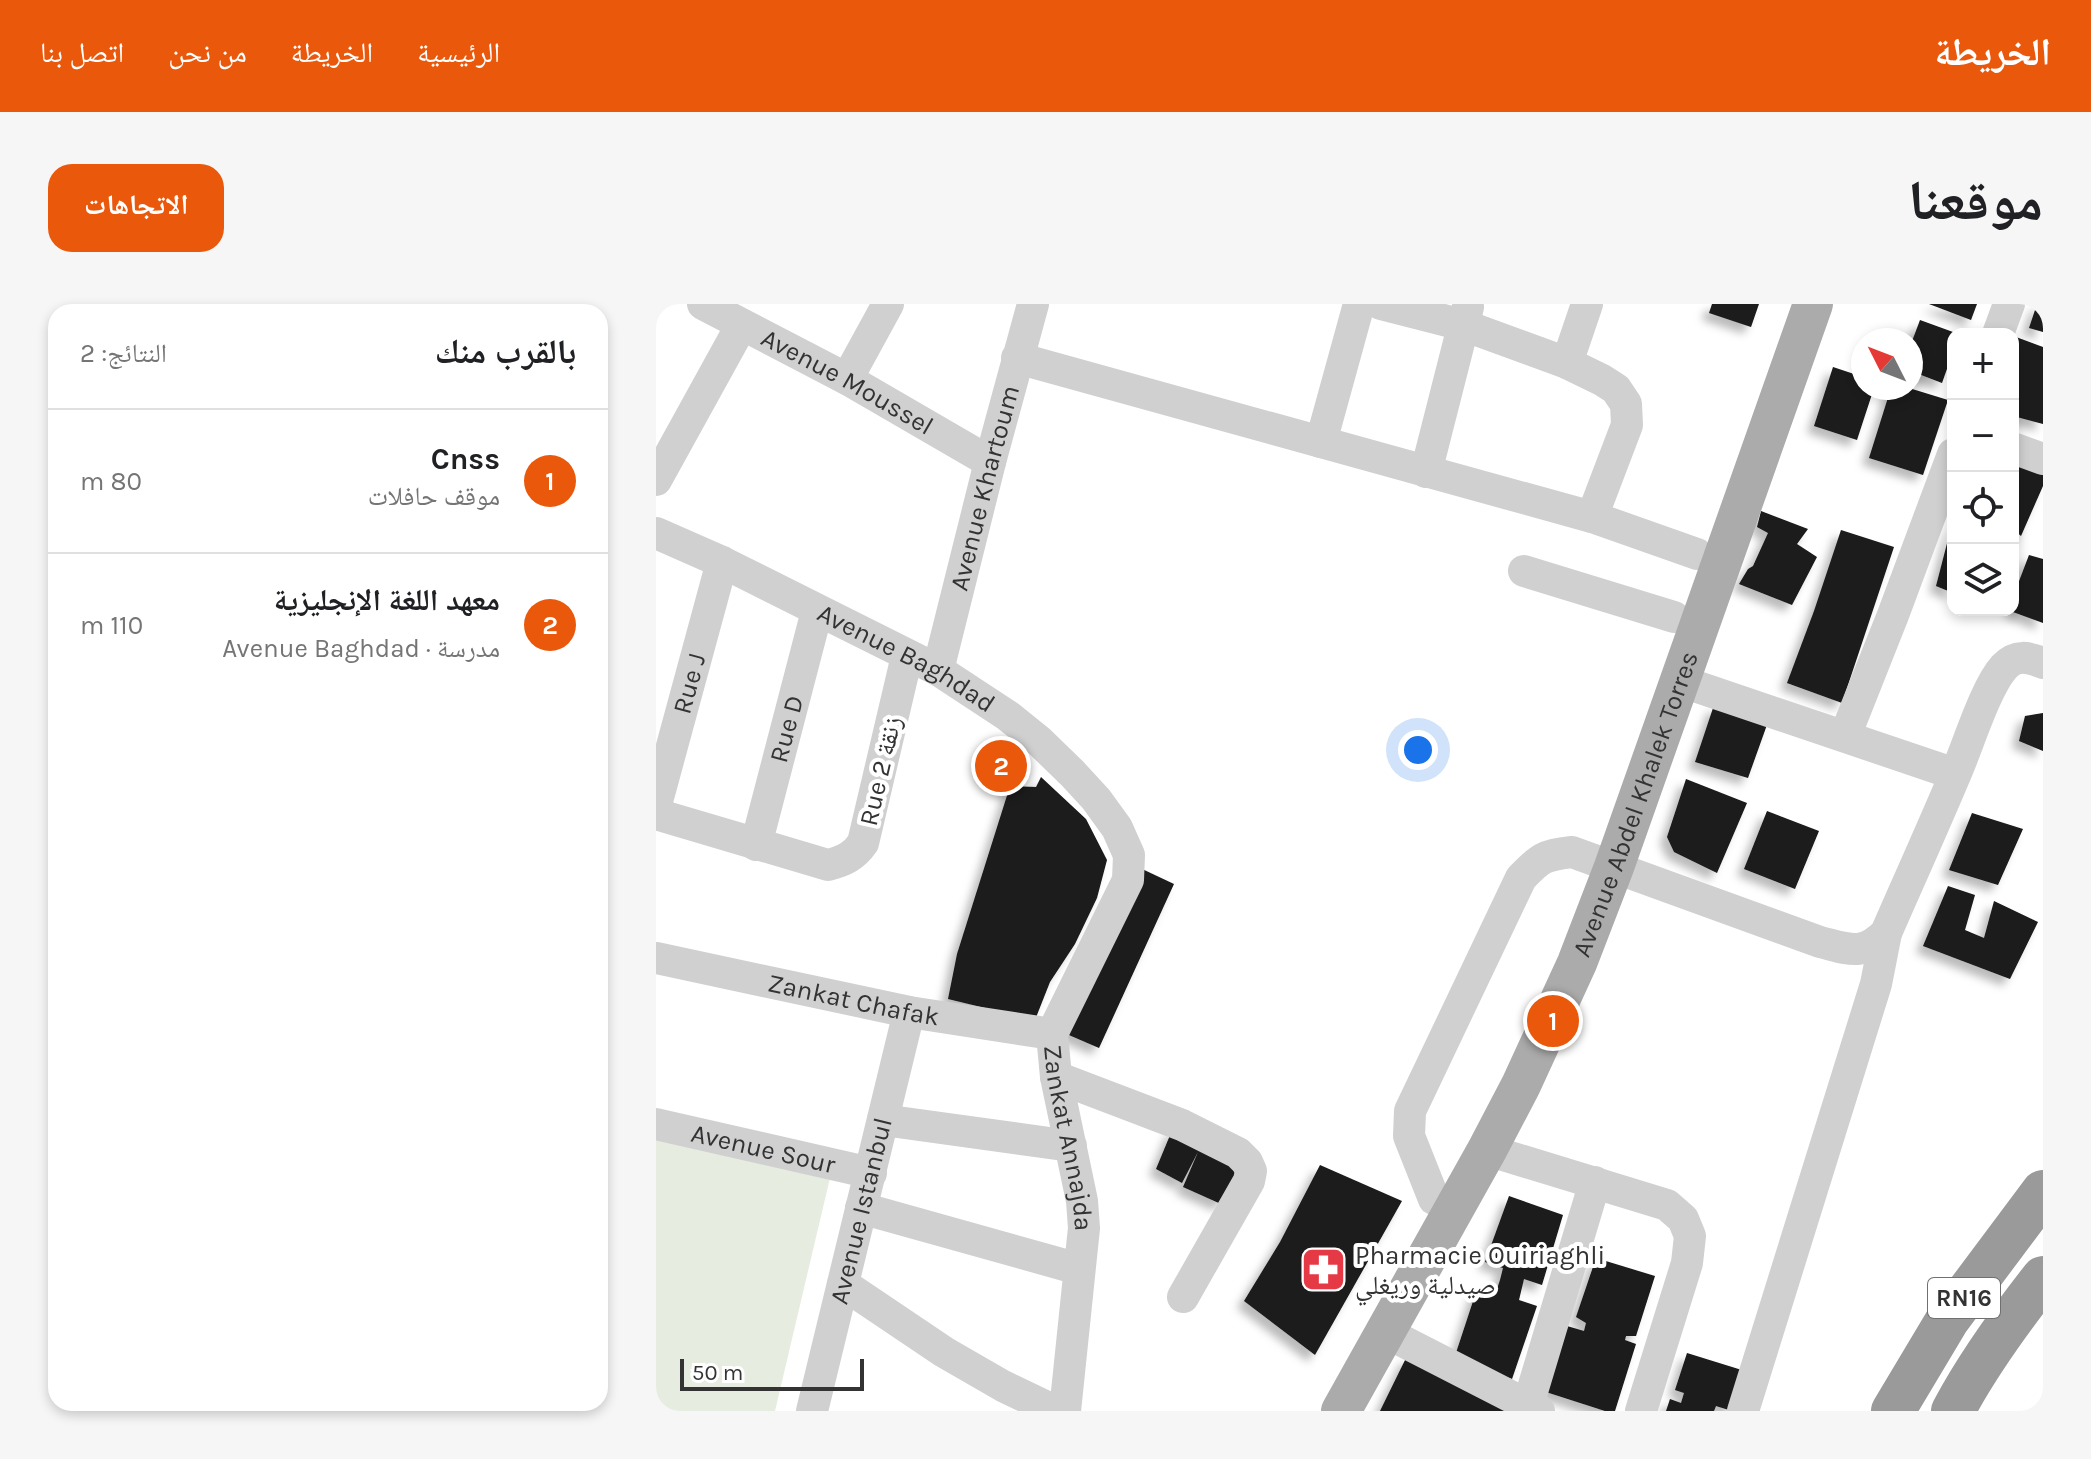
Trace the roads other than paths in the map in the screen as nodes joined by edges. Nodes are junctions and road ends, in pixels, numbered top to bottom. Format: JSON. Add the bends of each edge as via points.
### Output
{"nodes":[{"id":1,"x":703,"y":304,"type":"edge"},
{"id":2,"x":888,"y":304,"type":"edge"},
{"id":3,"x":1033,"y":304,"type":"edge"},
{"id":4,"x":1359,"y":304,"type":"edge"},
{"id":5,"x":1381,"y":304,"type":"edge"},
{"id":6,"x":1587,"y":304,"type":"edge"},
{"id":7,"x":1786,"y":304,"type":"edge"},
{"id":8,"x":1813,"y":304,"type":"edge"},
{"id":9,"x":2009,"y":304,"type":"edge"},
{"id":10,"x":1466,"y":314,"type":"edge"},
{"id":11,"x":741,"y":326,"type":"junction"},
{"id":12,"x":2000,"y":328,"type":"edge"},
{"id":13,"x":1017,"y":358,"type":"junction"},
{"id":14,"x":1567,"y":363,"type":"junction"},
{"id":15,"x":847,"y":379,"type":"junction"},
{"id":16,"x":1321,"y":442,"type":"junction"},
{"id":17,"x":2019,"y":450,"type":"edge"},
{"id":18,"x":2043,"y":459,"type":"edge"},
{"id":19,"x":990,"y":462,"type":"junction"},
{"id":20,"x":1947,"y":470,"type":"edge"},
{"id":21,"x":1426,"y":472,"type":"junction"},
{"id":22,"x":656,"y":480,"type":"edge"},
{"id":23,"x":1592,"y":517,"type":"junction"},
{"id":24,"x":656,"y":533,"type":"edge"},
{"id":25,"x":1697,"y":554,"type":"junction"},
{"id":26,"x":722,"y":562,"type":"junction"},
{"id":27,"x":1524,"y":571,"type":"dead end"},
{"id":28,"x":817,"y":611,"type":"junction"},
{"id":29,"x":1674,"y":617,"type":"junction"},
{"id":30,"x":907,"y":656,"type":"junction"},
{"id":31,"x":2043,"y":663,"type":"edge"},
{"id":32,"x":938,"y":670,"type":"junction"},
{"id":33,"x":1680,"y":681,"type":"junction"},
{"id":34,"x":1845,"y":736,"type":"junction"},
{"id":35,"x":1955,"y":774,"type":"junction"},
{"id":36,"x":656,"y":805,"type":"edge"},
{"id":37,"x":656,"y":814,"type":"edge"},
{"id":38,"x":756,"y":845,"type":"junction"},
{"id":39,"x":1602,"y":862,"type":"junction"},
{"id":40,"x":1128,"y":880,"type":"joint"},
{"id":41,"x":1886,"y":933,"type":"junction"},
{"id":42,"x":656,"y":958,"type":"edge"},
{"id":43,"x":909,"y":1012,"type":"junction"},
{"id":44,"x":1052,"y":1034,"type":"junction"},
{"id":45,"x":1056,"y":1077,"type":"junction"},
{"id":46,"x":883,"y":1120,"type":"junction"},
{"id":47,"x":656,"y":1124,"type":"edge"},
{"id":48,"x":1071,"y":1146,"type":"junction"},
{"id":49,"x":1487,"y":1150,"type":"junction"},
{"id":50,"x":871,"y":1173,"type":"junction"},
{"id":51,"x":1595,"y":1182,"type":"junction"},
{"id":52,"x":2043,"y":1192,"type":"edge"},
{"id":53,"x":1444,"y":1204,"type":"junction"},
{"id":54,"x":861,"y":1208,"type":"junction"},
{"id":55,"x":1079,"y":1269,"type":"junction"},
{"id":56,"x":2043,"y":1278,"type":"edge"},
{"id":57,"x":843,"y":1284,"type":"junction"},
{"id":58,"x":1183,"y":1297,"type":"dead end"},
{"id":59,"x":1385,"y":1332,"type":"junction"},
{"id":60,"x":1002,"y":1399,"type":"edge"},
{"id":61,"x":1534,"y":1408,"type":"edge"},
{"id":62,"x":812,"y":1411,"type":"edge"},
{"id":63,"x":1055,"y":1411,"type":"edge"},
{"id":64,"x":1065,"y":1411,"type":"edge"},
{"id":65,"x":1315,"y":1411,"type":"edge"},
{"id":66,"x":1341,"y":1411,"type":"edge"},
{"id":67,"x":1641,"y":1411,"type":"edge"},
{"id":68,"x":1743,"y":1411,"type":"edge"},
{"id":69,"x":1893,"y":1411,"type":"edge"},
{"id":70,"x":1953,"y":1411,"type":"edge"}],
"edges":[{"from":1,"to":11,"type":"street","name":"Avenue Moussel"},
{"from":2,"to":15,"type":"street"},
{"from":3,"to":13,"type":"street","name":"Avenue Khartoum"},
{"from":4,"to":16,"type":"street"},
{"from":5,"to":10,"type":"street"},
{"from":6,"to":14,"type":"street"},
{"from":7,"to":25,"type":"main road","name":"Avenue Abdel Khalek Torres"},
{"from":8,"to":33,"type":"main road","name":"Avenue Abdel Khalek Torres"},
{"from":9,"to":12,"type":"street"},
{"from":10,"to":14,"type":"street"},
{"from":10,"to":21,"type":"street"},
{"from":11,"to":15,"type":"street","name":"Avenue Moussel"},
{"from":11,"to":22,"type":"street"},
{"from":13,"to":16,"type":"street"},
{"from":13,"to":19,"type":"street","name":"Avenue Khartoum"},
{"from":14,"to":23,"type":"street","via":[[1616,389],[1626,404],[1627,425]]},
{"from":15,"to":19,"type":"street","name":"Avenue Moussel"},
{"from":16,"to":21,"type":"street"},
{"from":17,"to":18,"type":"street"},
{"from":19,"to":32,"type":"street","name":"Avenue Khartoum"},
{"from":20,"to":34,"type":"street"},
{"from":21,"to":23,"type":"street"},
{"from":23,"to":25,"type":"street"},
{"from":24,"to":26,"type":"street","name":"Avenue Baghdad"},
{"from":25,"to":29,"type":"main road","name":"Avenue Abdel Khalek Torres"},
{"from":26,"to":28,"type":"street","name":"Avenue Baghdad"},
{"from":26,"to":36,"type":"street","name":"Rue J"},
{"from":27,"to":29,"type":"street"},
{"from":28,"to":30,"type":"street","name":"Avenue Baghdad"},
{"from":28,"to":38,"type":"street","name":"Rue D"},
{"from":29,"to":39,"type":"main road","name":"Avenue Abdel Khalek Torres","via":[[1613,795]]},
{"from":30,"to":32,"type":"street","name":"Avenue Baghdad"},
{"from":30,"to":38,"type":"street","name":"Rue 2 زنقة","via":[[863,843],[856,853],[828,865]]},
{"from":31,"to":35,"type":"street","via":[[2026,657],[2005,665]]},
{"from":32,"to":40,"type":"street","name":"Avenue Baghdad","via":[[1029,733],[1096,799],[1129,855]]},
{"from":33,"to":34,"type":"street"},
{"from":33,"to":39,"type":"main road","name":"Avenue Abdel Khalek Torres"},
{"from":34,"to":35,"type":"street"},
{"from":35,"to":41,"type":"street"},
{"from":37,"to":38,"type":"street"},
{"from":39,"to":41,"type":"street","via":[[1820,942],[1854,950],[1867,948]]},
{"from":39,"to":49,"type":"main road","name":"Avenue Abdel Khalek Torres","via":[[1577,963]]},
{"from":39,"to":53,"type":"main road","name":"Avenue Abdel Khalek Torres","via":[[1522,1022]]},
{"from":39,"to":53,"type":"street","via":[[1572,852],[1548,855],[1521,878],[1410,1111],[1409,1136]]},
{"from":40,"to":44,"type":"street","name":"Zankat Annajda"},
{"from":41,"to":68,"type":"street","via":[[1876,984]]},
{"from":42,"to":43,"type":"street","name":"Zankat Chafak"},
{"from":43,"to":44,"type":"street","name":"Zankat Chafak"},
{"from":43,"to":46,"type":"street","name":"Avenue Istanbul"},
{"from":44,"to":45,"type":"street","name":"Zankat Annajda"},
{"from":45,"to":48,"type":"street","name":"Zankat Annajda"},
{"from":45,"to":58,"type":"street","via":[[1182,1125],[1247,1162],[1249,1181]]},
{"from":46,"to":48,"type":"street"},
{"from":46,"to":50,"type":"street","name":"Avenue Istanbul"},
{"from":47,"to":50,"type":"street","name":"Avenue Sour"},
{"from":48,"to":55,"type":"street","name":"Zankat Annajda","via":[[1084,1228]]},
{"from":49,"to":51,"type":"street"},
{"from":49,"to":53,"type":"main road","name":"Avenue Abdel Khalek Torres"},
{"from":50,"to":54,"type":"street","name":"Avenue Istanbul"},
{"from":51,"to":61,"type":"street"},
{"from":51,"to":67,"type":"street","via":[[1667,1205],[1683,1219],[1690,1236],[1687,1263]]},
{"from":52,"to":69,"type":"highway","number":"RN16","via":[[1948,1319]]},
{"from":53,"to":59,"type":"main road","name":"Avenue Abdel Khalek Torres"},
{"from":53,"to":65,"type":"main road","name":"Avenue Abdel Khalek Torres"},
{"from":54,"to":55,"type":"street"},
{"from":54,"to":57,"type":"street","name":"Avenue Istanbul"},
{"from":55,"to":64,"type":"street","name":"Zankat Annajda"},
{"from":56,"to":70,"type":"highway","number":"RN16"},
{"from":57,"to":60,"type":"street","via":[[944,1352]]},
{"from":57,"to":62,"type":"street","name":"Avenue Istanbul"},
{"from":59,"to":61,"type":"street"},
{"from":59,"to":66,"type":"main road","name":"Avenue Abdel Khalek Torres"},
{"from":60,"to":63,"type":"street"}]}
